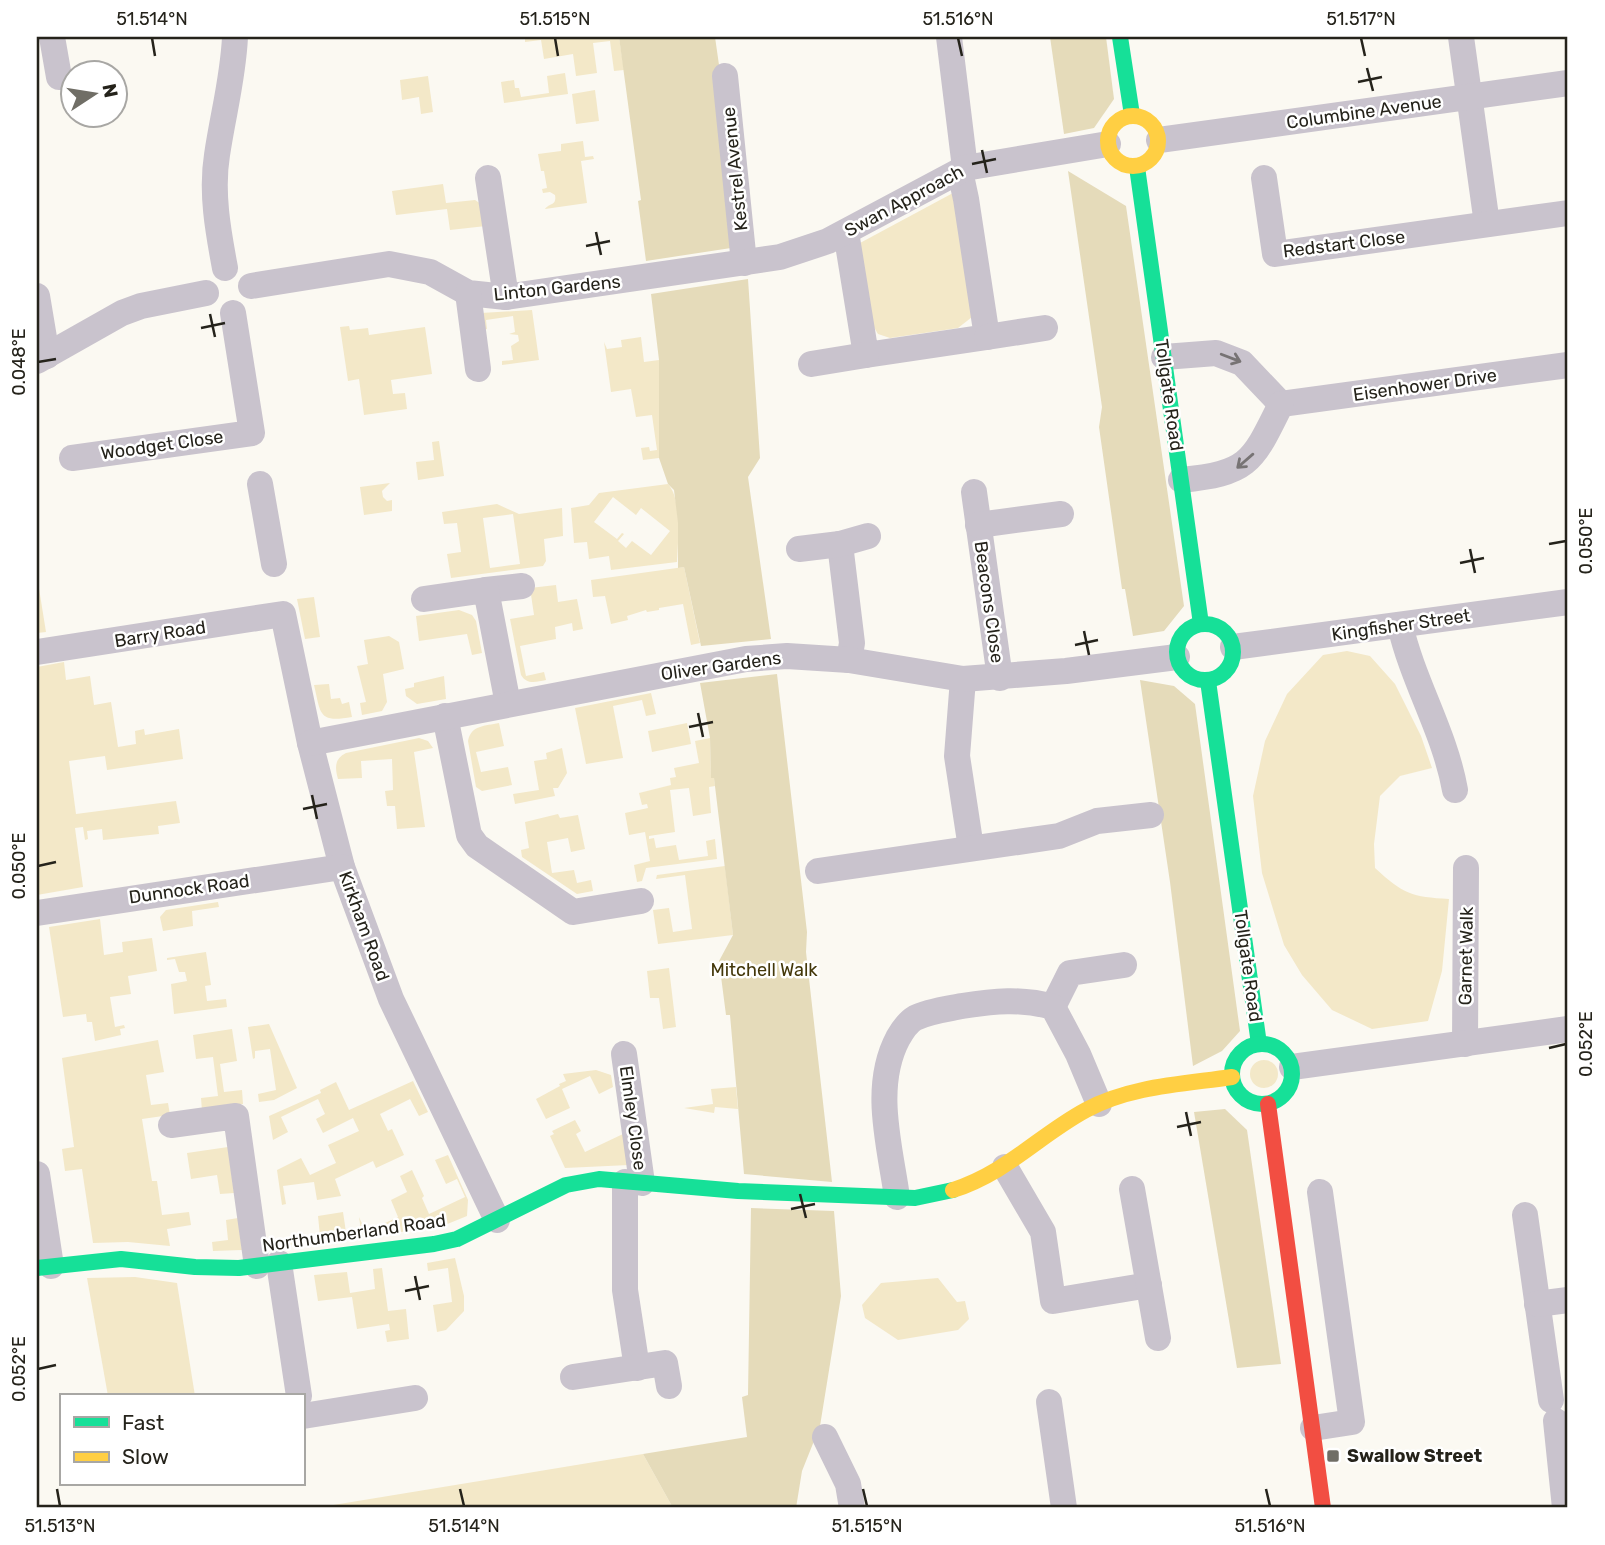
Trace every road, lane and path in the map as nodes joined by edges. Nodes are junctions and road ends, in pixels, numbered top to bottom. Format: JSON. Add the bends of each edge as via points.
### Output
{"nodes":[{"id":1,"x":52,"y":37,"type":"edge"},
{"id":2,"x":235,"y":37,"type":"edge"},
{"id":3,"x":949,"y":37,"type":"edge"},
{"id":4,"x":1120,"y":37,"type":"edge"},
{"id":5,"x":1461,"y":37,"type":"edge"},
{"id":6,"x":725,"y":76,"type":"dead end"},
{"id":7,"x":59,"y":77,"type":"dead end"},
{"id":8,"x":1568,"y":83,"type":"edge"},
{"id":9,"x":1470,"y":97,"type":"junction"},
{"id":10,"x":1132,"y":115,"type":"junction"},
{"id":11,"x":1159,"y":140,"type":"junction"},
{"id":12,"x":1108,"y":144,"type":"junction"},
{"id":13,"x":1136,"y":167,"type":"junction"},
{"id":14,"x":962,"y":169,"type":"junction"},
{"id":15,"x":488,"y":178,"type":"dead end"},
{"id":16,"x":1264,"y":178,"type":"dead end"},
{"id":17,"x":1568,"y":213,"type":"edge"},
{"id":18,"x":1488,"y":224,"type":"junction"},
{"id":19,"x":846,"y":232,"type":"junction"},
{"id":20,"x":744,"y":263,"type":"junction"},
{"id":21,"x":225,"y":268,"type":"junction"},
{"id":22,"x":251,"y":286,"type":"junction"},
{"id":23,"x":206,"y":292,"type":"junction"},
{"id":24,"x":468,"y":293,"type":"junction"},
{"id":25,"x":37,"y":296,"type":"edge"},
{"id":26,"x":506,"y":297,"type":"junction"},
{"id":27,"x":233,"y":313,"type":"junction"},
{"id":28,"x":1045,"y":328,"type":"dead end"},
{"id":29,"x":987,"y":337,"type":"junction"},
{"id":30,"x":866,"y":355,"type":"junction"},
{"id":31,"x":1164,"y":357,"type":"junction"},
{"id":32,"x":42,"y":359,"type":"edge"},
{"id":33,"x":811,"y":364,"type":"dead end"},
{"id":34,"x":1568,"y":365,"type":"edge"},
{"id":35,"x":478,"y":369,"type":"dead end"},
{"id":36,"x":1281,"y":404,"type":"junction"},
{"id":37,"x":72,"y":458,"type":"dead end"},
{"id":38,"x":1181,"y":480,"type":"junction"},
{"id":39,"x":260,"y":484,"type":"dead end"},
{"id":40,"x":974,"y":492,"type":"dead end"},
{"id":41,"x":1061,"y":514,"type":"dead end"},
{"id":42,"x":978,"y":525,"type":"junction"},
{"id":43,"x":867,"y":537,"type":"dead end"},
{"id":44,"x":840,"y":544,"type":"junction"},
{"id":45,"x":799,"y":549,"type":"dead end"},
{"id":46,"x":274,"y":564,"type":"dead end"},
{"id":47,"x":522,"y":586,"type":"dead end"},
{"id":48,"x":486,"y":590,"type":"junction"},
{"id":49,"x":424,"y":599,"type":"dead end"},
{"id":50,"x":1568,"y":602,"type":"edge"},
{"id":51,"x":283,"y":614,"type":"joint"},
{"id":52,"x":1201,"y":624,"type":"junction"},
{"id":53,"x":1400,"y":625,"type":"junction"},
{"id":54,"x":1233,"y":648,"type":"junction"},
{"id":55,"x":37,"y":652,"type":"edge"},
{"id":56,"x":1177,"y":657,"type":"junction"},
{"id":57,"x":849,"y":660,"type":"junction"},
{"id":58,"x":1000,"y":678,"type":"junction"},
{"id":59,"x":963,"y":680,"type":"junction"},
{"id":60,"x":1208,"y":681,"type":"junction"},
{"id":61,"x":508,"y":704,"type":"junction"},
{"id":62,"x":444,"y":716,"type":"junction"},
{"id":63,"x":310,"y":743,"type":"junction"},
{"id":64,"x":1455,"y":790,"type":"dead end"},
{"id":65,"x":1151,"y":814,"type":"dead end"},
{"id":66,"x":971,"y":848,"type":"junction"},
{"id":67,"x":342,"y":866,"type":"junction"},
{"id":68,"x":1466,"y":868,"type":"dead end"},
{"id":69,"x":818,"y":871,"type":"dead end"},
{"id":70,"x":641,"y":901,"type":"dead end"},
{"id":71,"x":37,"y":913,"type":"edge"},
{"id":72,"x":1124,"y":965,"type":"dead end"},
{"id":73,"x":1052,"y":1007,"type":"junction"},
{"id":74,"x":1568,"y":1029,"type":"edge"},
{"id":75,"x":1259,"y":1044,"type":"junction"},
{"id":76,"x":1465,"y":1044,"type":"junction"},
{"id":77,"x":624,"y":1054,"type":"dead end"},
{"id":78,"x":1292,"y":1067,"type":"junction"},
{"id":79,"x":1232,"y":1077,"type":"junction"},
{"id":80,"x":1099,"y":1104,"type":"junction"},
{"id":81,"x":1268,"y":1104,"type":"junction"},
{"id":82,"x":171,"y":1125,"type":"dead end"},
{"id":83,"x":1005,"y":1167,"type":"junction"},
{"id":84,"x":37,"y":1174,"type":"edge"},
{"id":85,"x":633,"y":1182,"type":"junction"},
{"id":86,"x":1132,"y":1189,"type":"dead end"},
{"id":87,"x":1320,"y":1192,"type":"dead end"},
{"id":88,"x":897,"y":1197,"type":"junction"},
{"id":89,"x":1525,"y":1215,"type":"dead end"},
{"id":90,"x":497,"y":1220,"type":"junction"},
{"id":91,"x":1330,"y":1260,"type":"junction"},
{"id":92,"x":268,"y":1265,"type":"junction"},
{"id":93,"x":1289,"y":1266,"type":"junction"},
{"id":94,"x":44,"y":1267,"type":"edge"},
{"id":95,"x":1149,"y":1285,"type":"junction"},
{"id":96,"x":1568,"y":1300,"type":"edge"},
{"id":97,"x":1538,"y":1304,"type":"junction"},
{"id":98,"x":1158,"y":1338,"type":"dead end"},
{"id":99,"x":637,"y":1368,"type":"junction"},
{"id":100,"x":573,"y":1377,"type":"dead end"},
{"id":101,"x":669,"y":1386,"type":"dead end"},
{"id":102,"x":299,"y":1394,"type":"edge"},
{"id":103,"x":415,"y":1398,"type":"dead end"},
{"id":104,"x":1049,"y":1402,"type":"dead end"},
{"id":105,"x":304,"y":1416,"type":"edge"},
{"id":106,"x":1313,"y":1428,"type":"junction"},
{"id":107,"x":825,"y":1437,"type":"dead end"},
{"id":108,"x":852,"y":1508,"type":"edge"},
{"id":109,"x":1064,"y":1508,"type":"edge"},
{"id":110,"x":1323,"y":1508,"type":"edge"},
{"id":111,"x":1565,"y":1508,"type":"edge"}],
"edges":[{"from":1,"to":7,"type":"street"},
{"from":2,"to":21,"type":"street","via":[[217,156],[215,205]]},
{"from":3,"to":14,"type":"street"},
{"from":4,"to":10,"type":"street"},
{"from":5,"to":9,"type":"street"},
{"from":6,"to":20,"type":"street","name":"Kestrel Avenue"},
{"from":8,"to":9,"type":"street","name":"Columbine Avenue"},
{"from":9,"to":11,"type":"street","name":"Columbine Avenue"},
{"from":9,"to":18,"type":"street"},
{"from":10,"to":11,"type":"street","via":[[1155,127]]},
{"from":10,"to":12,"type":"street","via":[[1110,130]]},
{"from":11,"to":13,"type":"street","via":[[1156,153]]},
{"from":12,"to":13,"type":"street","via":[[1113,157]]},
{"from":12,"to":14,"type":"street","name":"Swan Approach"},
{"from":13,"to":31,"type":"street","name":"Tollgate Road"},
{"from":14,"to":19,"type":"street","name":"Swan Approach"},
{"from":14,"to":29,"type":"street"},
{"from":15,"to":26,"type":"street"},
{"from":16,"to":18,"type":"street","name":"Redstart Close","via":[[1275,254]]},
{"from":17,"to":18,"type":"street","name":"Redstart Close"},
{"from":19,"to":20,"type":"street","name":"Swan Approach","via":[[780,257]]},
{"from":19,"to":30,"type":"street"},
{"from":20,"to":26,"type":"street","name":"Linton Gardens"},
{"from":21,"to":22,"type":"street","via":[[240,270]]},
{"from":21,"to":23,"type":"street","via":[[209,278]]},
{"from":22,"to":24,"type":"street","name":"Linton Gardens","via":[[389,264],[429,272]]},
{"from":22,"to":27,"type":"street","via":[[248,303]]},
{"from":23,"to":27,"type":"street","via":[[217,310]]},
{"from":23,"to":32,"type":"street","via":[[122,313]]},
{"from":24,"to":26,"type":"street","name":"Linton Gardens"},
{"from":24,"to":35,"type":"street"},
{"from":25,"to":32,"type":"street"},
{"from":27,"to":37,"type":"street","name":"Woodget Close","via":[[252,433]]},
{"from":28,"to":29,"type":"street"},
{"from":29,"to":30,"type":"street"},
{"from":30,"to":33,"type":"street"},
{"from":31,"to":36,"type":"street","one_way":true,"via":[[1216,353],[1242,363]]},
{"from":31,"to":38,"type":"street","name":"Tollgate Road"},
{"from":34,"to":36,"type":"street","name":"Eisenhower Drive"},
{"from":36,"to":38,"type":"street","one_way":true,"via":[[1252,457],[1233,471]]},
{"from":38,"to":52,"type":"street","name":"Tollgate Road"},
{"from":39,"to":46,"type":"street"},
{"from":40,"to":42,"type":"street","name":"Beacons Close"},
{"from":41,"to":42,"type":"street","name":"Beacons Close"},
{"from":42,"to":58,"type":"street","name":"Beacons Close"},
{"from":43,"to":44,"type":"street"},
{"from":44,"to":45,"type":"street"},
{"from":44,"to":57,"type":"street","via":[[852,643]]},
{"from":47,"to":48,"type":"street"},
{"from":48,"to":49,"type":"street"},
{"from":48,"to":61,"type":"street"},
{"from":50,"to":53,"type":"street","name":"Kingfisher Street"},
{"from":51,"to":55,"type":"street","name":"Barry Road"},
{"from":51,"to":63,"type":"street","name":"Kirkham Road"},
{"from":52,"to":54,"type":"street","via":[[1216,625]]},
{"from":52,"to":56,"type":"street","via":[[1187,630],[1178,642]]},
{"from":53,"to":54,"type":"street","name":"Kingfisher Street"},
{"from":53,"to":64,"type":"street","via":[[1450,762]]},
{"from":54,"to":60,"type":"street","via":[[1231,663],[1222,675]]},
{"from":56,"to":58,"type":"street","name":"Oliver Gardens"},
{"from":56,"to":60,"type":"street","via":[[1188,675]]},
{"from":57,"to":59,"type":"street","name":"Oliver Gardens"},
{"from":57,"to":61,"type":"street","name":"Oliver Gardens","via":[[746,659]]},
{"from":58,"to":59,"type":"street","name":"Oliver Gardens"},
{"from":59,"to":66,"type":"street","via":[[957,756]]},
{"from":60,"to":75,"type":"street","name":"Tollgate Road"},
{"from":61,"to":62,"type":"street","name":"Oliver Gardens"},
{"from":62,"to":63,"type":"street","name":"Oliver Gardens"},
{"from":62,"to":70,"type":"street","via":[[469,835],[477,846],[573,912]]},
{"from":63,"to":67,"type":"street","name":"Kirkham Road"},
{"from":65,"to":66,"type":"street","via":[[1097,821],[1059,836]]},
{"from":66,"to":69,"type":"street"},
{"from":67,"to":71,"type":"street","name":"Dunnock Road"},
{"from":67,"to":90,"type":"street","name":"Kirkham Road","via":[[391,999]]},
{"from":68,"to":76,"type":"street","name":"Garnet Walk"},
{"from":72,"to":73,"type":"street","via":[[1070,973]]},
{"from":73,"to":80,"type":"street"},
{"from":73,"to":88,"type":"street","via":[[1031,1001],[985,1002],[913,1019],[902,1031],[891,1051],[884,1099]]},
{"from":74,"to":76,"type":"street"},
{"from":75,"to":78,"type":"street","name":"Tollgate Road","via":[[1273,1046]]},
{"from":75,"to":79,"type":"street","name":"Tollgate Road","via":[[1244,1049],[1234,1062]]},
{"from":76,"to":78,"type":"street"},
{"from":77,"to":85,"type":"street","name":"Elmley Close"},
{"from":78,"to":81,"type":"street","via":[[1288,1091]]},
{"from":79,"to":80,"type":"street"},
{"from":79,"to":81,"type":"street","via":[[1243,1099]]},
{"from":80,"to":83,"type":"street"},
{"from":81,"to":93,"type":"street"},
{"from":82,"to":92,"type":"street","via":[[236,1116]]},
{"from":83,"to":88,"type":"street","via":[[955,1190]]},
{"from":83,"to":95,"type":"street","via":[[1043,1232],[1053,1301]]},
{"from":84,"to":94,"type":"street"},
{"from":85,"to":88,"type":"street","name":"Northumberland Road"},
{"from":85,"to":90,"type":"street","name":"Northumberland Road","via":[[599,1180],[566,1185]]},
{"from":85,"to":99,"type":"street","name":"Elmley Close","via":[[625,1290]]},
{"from":86,"to":95,"type":"street"},
{"from":87,"to":91,"type":"street"},
{"from":89,"to":97,"type":"street"},
{"from":90,"to":92,"type":"street","name":"Northumberland Road","via":[[457,1239],[434,1244]]},
{"from":91,"to":93,"type":"street"},
{"from":91,"to":106,"type":"street","via":[[1352,1422]]},
{"from":92,"to":94,"type":"street","name":"Northumberland Road","via":[[195,1267],[121,1259]]},
{"from":92,"to":102,"type":"street"},
{"from":93,"to":106,"type":"street"},
{"from":95,"to":98,"type":"street"},
{"from":96,"to":97,"type":"street"},
{"from":97,"to":111,"type":"street"},
{"from":99,"to":100,"type":"street"},
{"from":99,"to":101,"type":"street","via":[[665,1363]]},
{"from":103,"to":105,"type":"street"},
{"from":104,"to":109,"type":"street"},
{"from":106,"to":110,"type":"street"},
{"from":107,"to":108,"type":"street","via":[[848,1484]]}]}
